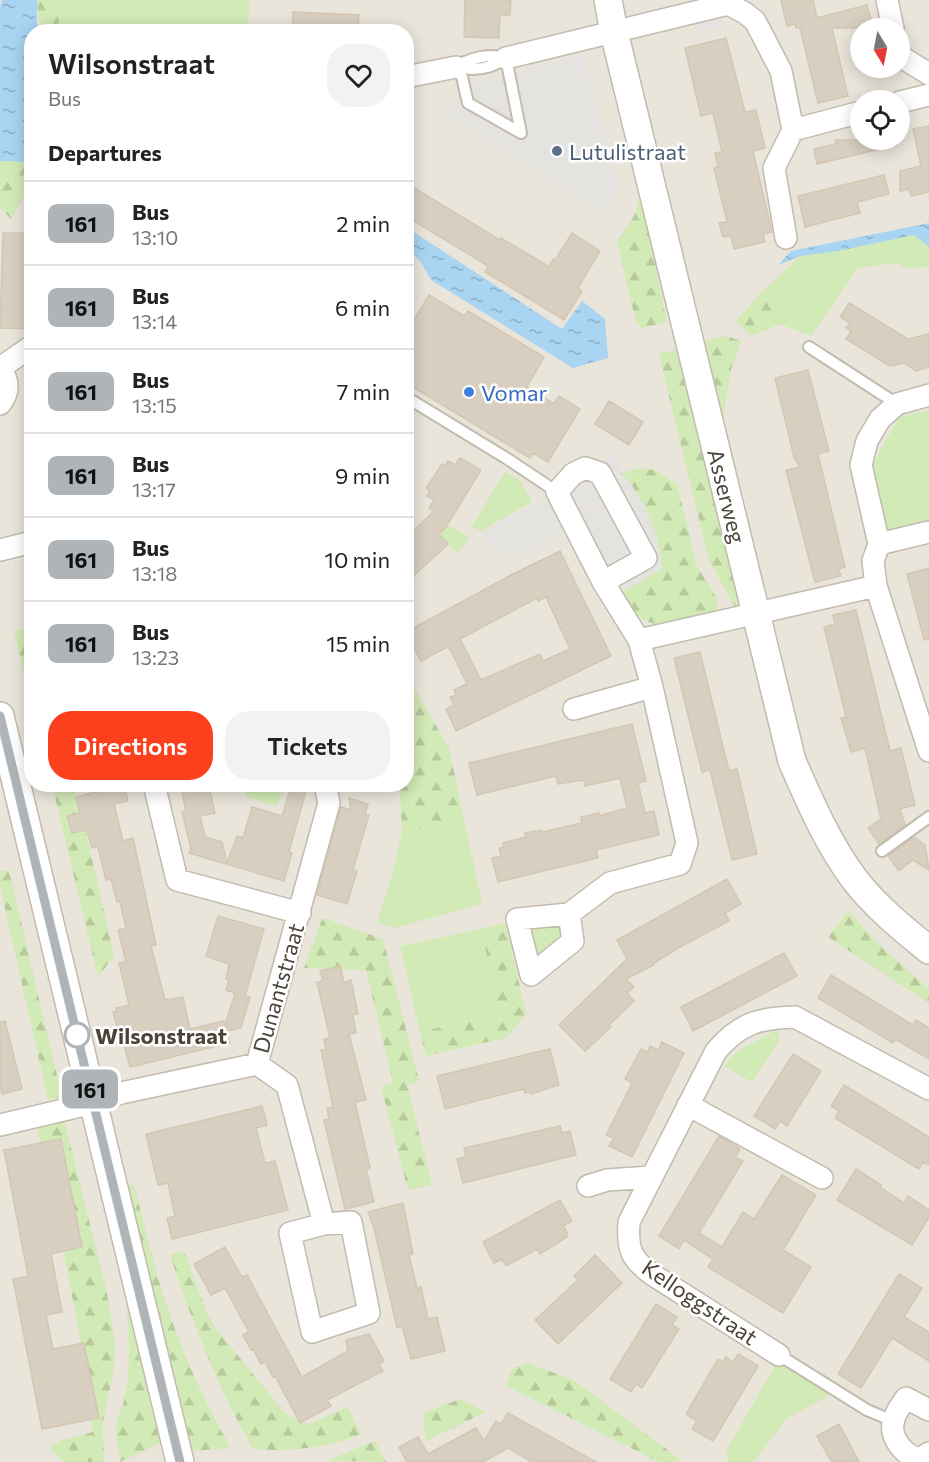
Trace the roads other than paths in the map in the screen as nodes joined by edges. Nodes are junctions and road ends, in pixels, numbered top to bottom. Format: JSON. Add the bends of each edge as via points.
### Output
{"nodes":[{"id":1,"x":608,"y":0,"type":"edge"},
{"id":2,"x":887,"y":0,"type":"edge"},
{"id":3,"x":749,"y":6,"type":"edge"},
{"id":4,"x":891,"y":18,"type":"edge"},
{"id":5,"x":614,"y":32,"type":"junction"},
{"id":6,"x":506,"y":58,"type":"junction"},
{"id":7,"x":910,"y":62,"type":"edge"},
{"id":8,"x":456,"y":67,"type":"junction"},
{"id":9,"x":929,"y":74,"type":"edge"},
{"id":10,"x":414,"y":75,"type":"edge"},
{"id":11,"x":929,"y":95,"type":"edge"},
{"id":12,"x":910,"y":100,"type":"edge"},
{"id":13,"x":850,"y":115,"type":"edge"},
{"id":14,"x":793,"y":130,"type":"junction"},
{"id":15,"x":786,"y":238,"type":"dead end"},
{"id":16,"x":809,"y":347,"type":"dead end"},
{"id":17,"x":24,"y":352,"type":"edge"},
{"id":18,"x":929,"y":395,"type":"edge"},
{"id":19,"x":414,"y":402,"type":"edge"},
{"id":20,"x":0,"y":404,"type":"edge"},
{"id":21,"x":897,"y":404,"type":"junction"},
{"id":22,"x":557,"y":492,"type":"junction"},
{"id":23,"x":929,"y":532,"type":"edge"},
{"id":24,"x":24,"y":544,"type":"edge"},
{"id":25,"x":879,"y":544,"type":"junction"},
{"id":26,"x":0,"y":550,"type":"edge"},
{"id":27,"x":603,"y":582,"type":"junction"},
{"id":28,"x":876,"y":586,"type":"junction"},
{"id":29,"x":755,"y":614,"type":"junction"},
{"id":30,"x":639,"y":640,"type":"junction"},
{"id":31,"x":652,"y":687,"type":"junction"},
{"id":32,"x":574,"y":709,"type":"dead end"},
{"id":33,"x":0,"y":716,"type":"edge"},
{"id":34,"x":925,"y":728,"type":"edge"},
{"id":35,"x":929,"y":751,"type":"edge"},
{"id":36,"x":156,"y":792,"type":"edge"},
{"id":37,"x":327,"y":792,"type":"edge"},
{"id":38,"x":929,"y":817,"type":"edge"},
{"id":39,"x":882,"y":851,"type":"dead end"},
{"id":40,"x":300,"y":913,"type":"junction"},
{"id":41,"x":569,"y":914,"type":"dead end"},
{"id":42,"x":929,"y":950,"type":"edge"},
{"id":43,"x":257,"y":1064,"type":"junction"},
{"id":44,"x":929,"y":1089,"type":"edge"},
{"id":45,"x":93,"y":1103,"type":"junction"},
{"id":46,"x":688,"y":1105,"type":"junction"},
{"id":47,"x":0,"y":1125,"type":"edge"},
{"id":48,"x":651,"y":1178,"type":"junction"},
{"id":49,"x":822,"y":1178,"type":"dead end"},
{"id":50,"x":588,"y":1186,"type":"dead end"},
{"id":51,"x":324,"y":1224,"type":"junction"},
{"id":52,"x":779,"y":1355,"type":"joint"},
{"id":53,"x":929,"y":1410,"type":"edge"},
{"id":54,"x":893,"y":1421,"type":"junction"},
{"id":55,"x":929,"y":1453,"type":"edge"},
{"id":56,"x":180,"y":1462,"type":"edge"}],
"edges":[{"from":1,"to":5,"type":"street","name":"Asserweg"},
{"from":2,"to":4,"type":"street"},
{"from":3,"to":5,"type":"street","via":[[728,4]]},
{"from":3,"to":14,"type":"street","via":[[781,71]]},
{"from":5,"to":6,"type":"street"},
{"from":5,"to":29,"type":"street","name":"Asserweg"},
{"from":6,"to":8,"type":"lane","via":[[496,55],[466,60]]},
{"from":6,"to":8,"type":"lane","via":[[521,133],[468,103]]},
{"from":7,"to":9,"type":"street"},
{"from":8,"to":10,"type":"street"},
{"from":11,"to":12,"type":"street"},
{"from":13,"to":14,"type":"street"},
{"from":14,"to":15,"type":"street","via":[[774,168]]},
{"from":16,"to":21,"type":"lane"},
{"from":17,"to":20,"type":"street","via":[[0,368],[7,392]]},
{"from":18,"to":21,"type":"street"},
{"from":19,"to":22,"type":"lane"},
{"from":21,"to":25,"type":"street","via":[[880,419],[867,441],[861,465]]},
{"from":22,"to":27,"type":"street"},
{"from":22,"to":27,"type":"street","via":[[573,474],[585,468],[600,473],[621,509],[646,558]]},
{"from":23,"to":25,"type":"street"},
{"from":24,"to":26,"type":"street"},
{"from":25,"to":28,"type":"street","via":[[873,561]]},
{"from":27,"to":30,"type":"street"},
{"from":28,"to":29,"type":"street"},
{"from":28,"to":34,"type":"street"},
{"from":29,"to":30,"type":"street"},
{"from":29,"to":42,"type":"street","name":"Asserweg","via":[[792,761],[810,804],[855,880],[899,926]]},
{"from":30,"to":31,"type":"street"},
{"from":31,"to":32,"type":"street"},
{"from":31,"to":41,"type":"street","via":[[687,843],[680,864],[610,883]]},
{"from":33,"to":45,"type":"street"},
{"from":34,"to":35,"type":"street"},
{"from":36,"to":40,"type":"street","name":"Dunantstraat","via":[[177,880]]},
{"from":37,"to":40,"type":"street","name":"Dunantstraat","via":[[329,803]]},
{"from":38,"to":39,"type":"lane"},
{"from":40,"to":43,"type":"street","name":"Dunantstraat"},
{"from":43,"to":45,"type":"street","name":"Dunantstraat","via":[[121,1093]]},
{"from":43,"to":51,"type":"street","name":"Dunantstraat","via":[[287,1086]]},
{"from":44,"to":46,"type":"street","name":"Kelloggstraat","via":[[795,1017],[770,1017],[729,1037],[716,1051]]},
{"from":45,"to":47,"type":"street"},
{"from":45,"to":56,"type":"street"},
{"from":46,"to":48,"type":"street","name":"Kelloggstraat"},
{"from":46,"to":49,"type":"street"},
{"from":48,"to":50,"type":"street","via":[[607,1180]]},
{"from":48,"to":52,"type":"street","name":"Kelloggstraat","via":[[629,1222],[630,1253],[653,1275]]},
{"from":51,"to":51,"type":"street","via":[[351,1222],[369,1313],[312,1332],[290,1233]]},
{"from":52,"to":54,"type":"lane","via":[[867,1410]]},
{"from":53,"to":54,"type":"street","via":[[906,1398]]},
{"from":54,"to":55,"type":"street","via":[[892,1430],[905,1451],[920,1459]]}]}
